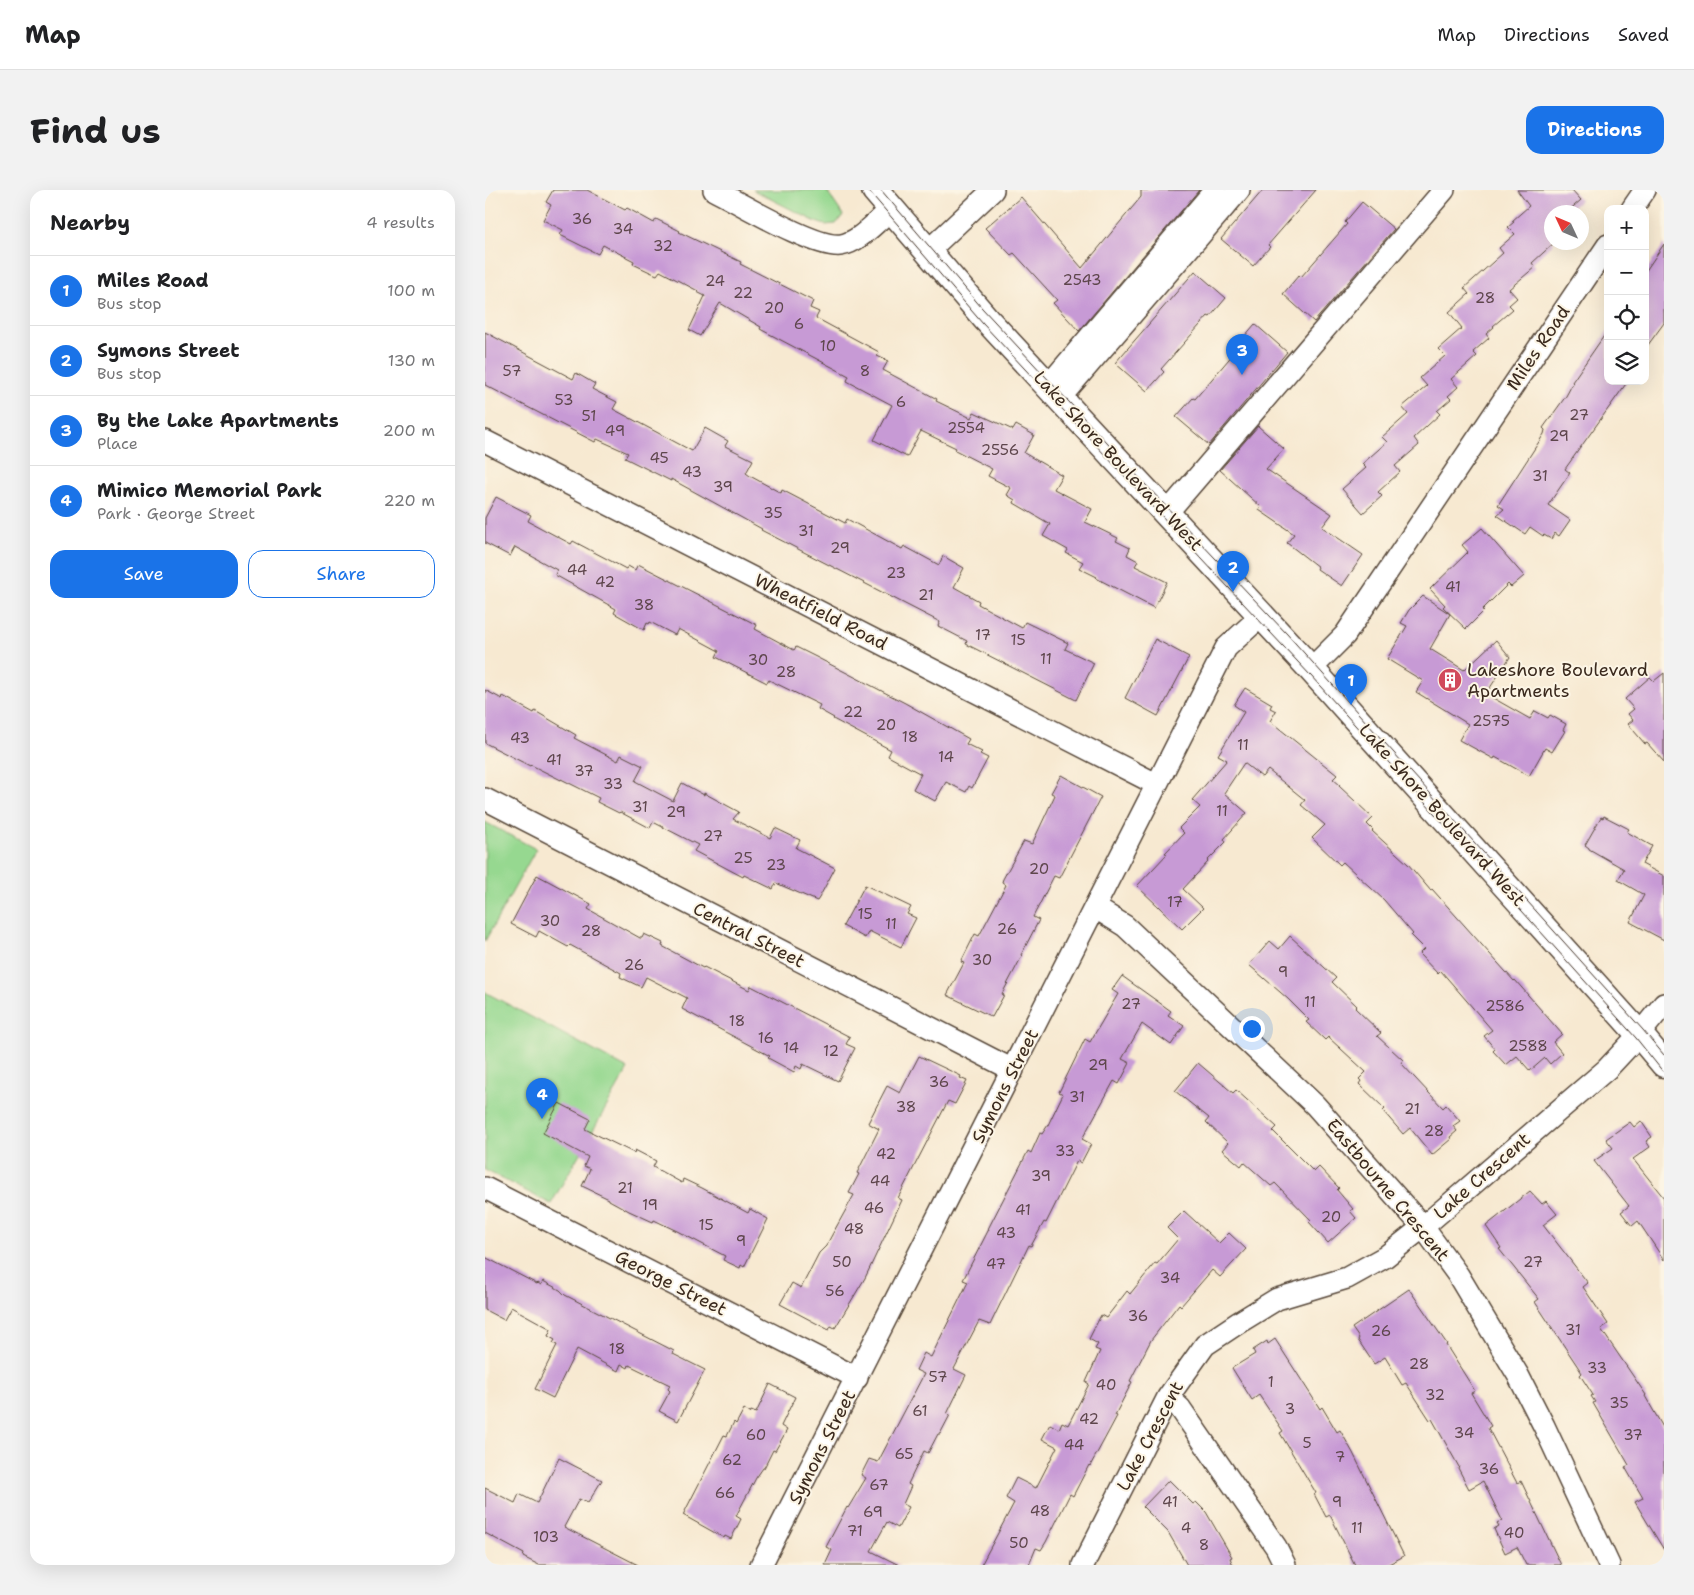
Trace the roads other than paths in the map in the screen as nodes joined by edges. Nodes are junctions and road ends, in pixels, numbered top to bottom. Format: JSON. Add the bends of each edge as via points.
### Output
{"nodes":[{"id":1,"x":715,"y":190,"type":"edge"},
{"id":2,"x":875,"y":190,"type":"edge"},
{"id":3,"x":993,"y":190,"type":"edge"},
{"id":4,"x":1215,"y":190,"type":"edge"},
{"id":5,"x":1239,"y":190,"type":"edge"},
{"id":6,"x":1444,"y":190,"type":"edge"},
{"id":7,"x":1645,"y":190,"type":"edge"},
{"id":8,"x":1635,"y":205,"type":"edge"},
{"id":9,"x":891,"y":210,"type":"junction"},
{"id":10,"x":1605,"y":250,"type":"edge"},
{"id":11,"x":927,"y":252,"type":"junction"},
{"id":12,"x":1054,"y":393,"type":"junction"},
{"id":13,"x":485,"y":441,"type":"edge"},
{"id":14,"x":1166,"y":514,"type":"junction"},
{"id":15,"x":1261,"y":616,"type":"junction"},
{"id":16,"x":1311,"y":669,"type":"junction"},
{"id":17,"x":1156,"y":784,"type":"junction"},
{"id":18,"x":485,"y":799,"type":"edge"},
{"id":19,"x":1096,"y":908,"type":"junction"},
{"id":20,"x":1664,"y":1004,"type":"edge"},
{"id":21,"x":1639,"y":1034,"type":"junction"},
{"id":22,"x":1664,"y":1064,"type":"edge"},
{"id":23,"x":1013,"y":1070,"type":"junction"},
{"id":24,"x":485,"y":1188,"type":"edge"},
{"id":25,"x":1423,"y":1227,"type":"junction"},
{"id":26,"x":857,"y":1378,"type":"junction"},
{"id":27,"x":1168,"y":1397,"type":"junction"},
{"id":28,"x":761,"y":1565,"type":"edge"},
{"id":29,"x":1083,"y":1565,"type":"edge"},
{"id":30,"x":1285,"y":1565,"type":"edge"},
{"id":31,"x":1609,"y":1565,"type":"edge"}],
"edges":[{"from":1,"to":9,"type":"street","via":[[803,236],[825,244],[841,245],[851,241]]},
{"from":2,"to":9,"type":"main road","name":"Lake Shore Boulevard West"},
{"from":3,"to":11,"type":"street"},
{"from":4,"to":12,"type":"street"},
{"from":5,"to":12,"type":"street"},
{"from":6,"to":14,"type":"street"},
{"from":7,"to":8,"type":"street"},
{"from":9,"to":11,"type":"main road","name":"Lake Shore Boulevard West"},
{"from":10,"to":16,"type":"street","name":"Miles Road","via":[[1345,635]]},
{"from":11,"to":12,"type":"main road","name":"Lake Shore Boulevard West"},
{"from":12,"to":14,"type":"main road","name":"Lake Shore Boulevard West"},
{"from":13,"to":17,"type":"street","name":"Wheatfield Road"},
{"from":14,"to":15,"type":"main road","name":"Lake Shore Boulevard West"},
{"from":15,"to":16,"type":"main road","name":"Lake Shore Boulevard West"},
{"from":15,"to":17,"type":"street","name":"Symons Street","via":[[1226,648]]},
{"from":16,"to":21,"type":"main road","name":"Lake Shore Boulevard West"},
{"from":17,"to":19,"type":"street","name":"Symons Street"},
{"from":18,"to":23,"type":"street","name":"Central Street"},
{"from":19,"to":23,"type":"street","name":"Symons Street"},
{"from":19,"to":25,"type":"street","name":"Eastbourne Crescent","via":[[1125,926],[1315,1105]]},
{"from":20,"to":21,"type":"street","name":"Lake Crescent"},
{"from":21,"to":22,"type":"main road","name":"Lake Shore Boulevard West"},
{"from":21,"to":25,"type":"street","name":"Lake Crescent","via":[[1607,1069]]},
{"from":23,"to":26,"type":"street","name":"Symons Street"},
{"from":24,"to":26,"type":"street","name":"George Street"},
{"from":25,"to":27,"type":"street","name":"Lake Crescent","via":[[1385,1257],[1347,1278],[1277,1299],[1238,1322],[1205,1345]]},
{"from":25,"to":31,"type":"street","name":"Eastbourne Crescent","via":[[1458,1275],[1518,1376]]},
{"from":26,"to":28,"type":"street","name":"Symons Street"},
{"from":27,"to":29,"type":"street","name":"Lake Crescent"},
{"from":27,"to":30,"type":"street","via":[[1180,1408],[1276,1547]]}]}
